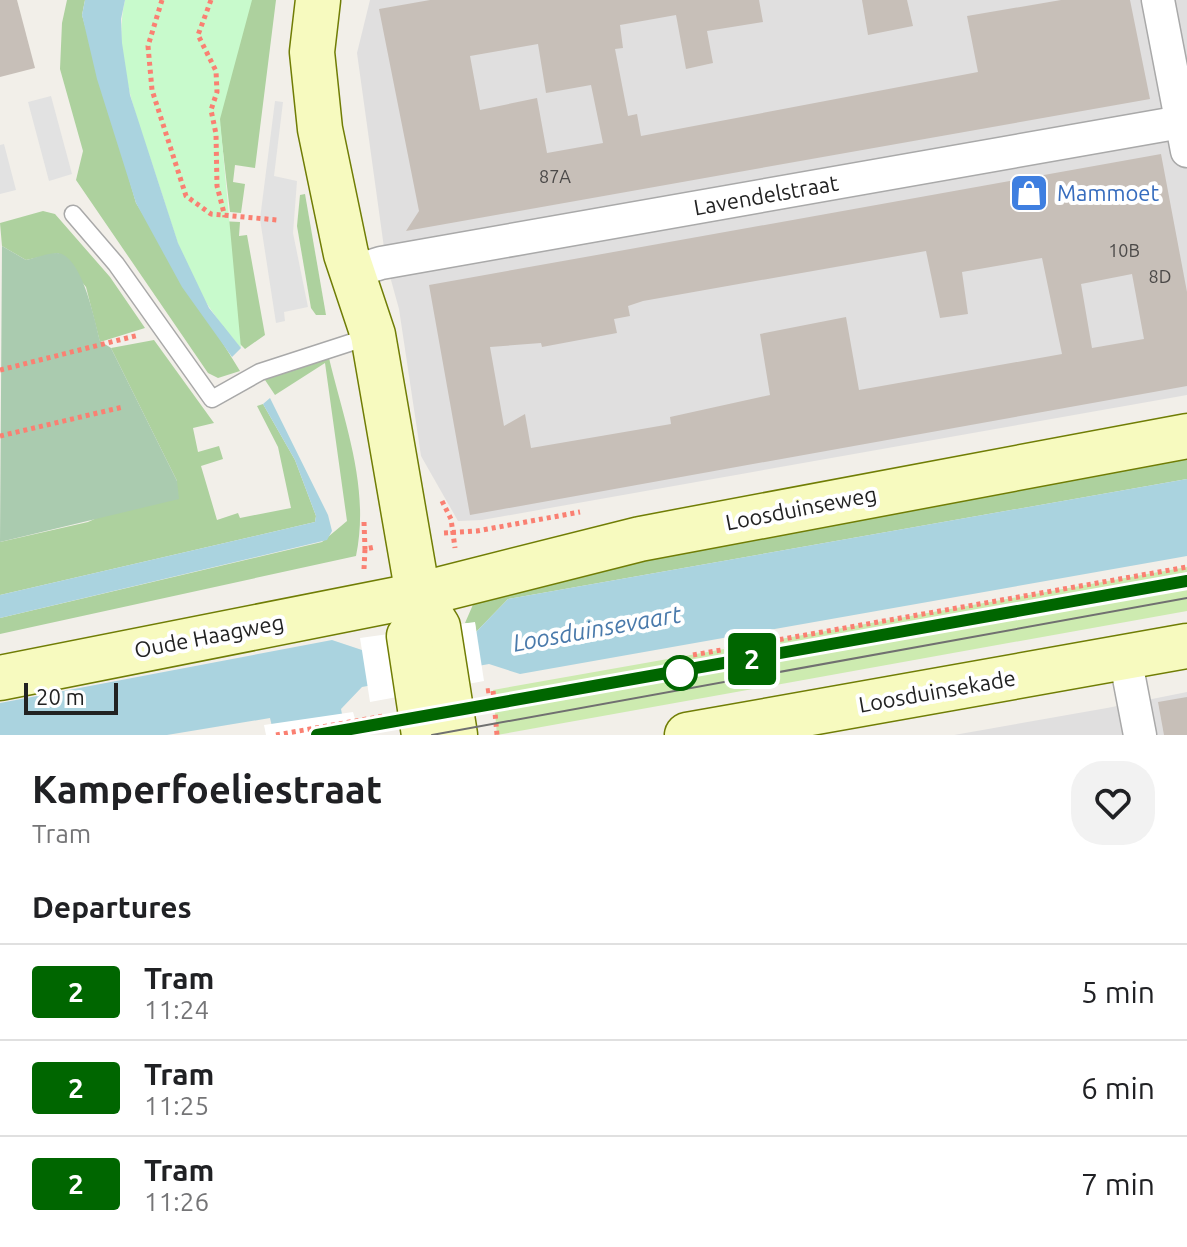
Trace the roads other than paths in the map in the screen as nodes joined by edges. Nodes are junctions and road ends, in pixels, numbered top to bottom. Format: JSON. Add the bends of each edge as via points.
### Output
{"nodes":[{"id":1,"x":318,"y":0,"type":"edge"},
{"id":2,"x":1158,"y":0,"type":"edge"},
{"id":3,"x":1184,"y":137,"type":"edge"},
{"id":4,"x":73,"y":214,"type":"dead end"},
{"id":5,"x":352,"y":272,"type":"junction"},
{"id":6,"x":373,"y":335,"type":"junction"},
{"id":7,"x":1187,"y":436,"type":"edge"},
{"id":8,"x":421,"y":618,"type":"junction"},
{"id":9,"x":1187,"y":646,"type":"edge"},
{"id":10,"x":1125,"y":657,"type":"junction"},
{"id":11,"x":0,"y":678,"type":"edge"},
{"id":12,"x":424,"y":718,"type":"edge"},
{"id":13,"x":687,"y":735,"type":"edge"},
{"id":14,"x":1140,"y":735,"type":"edge"}],
"edges":[{"from":1,"to":5,"type":"main road","via":[[313,82]]},
{"from":2,"to":3,"type":"street"},
{"from":3,"to":5,"type":"street","name":"Lavendelstraat","via":[[381,263]]},
{"from":4,"to":6,"type":"lane","via":[[116,264],[212,399],[260,372]]},
{"from":5,"to":6,"type":"main road"},
{"from":6,"to":8,"type":"main road"},
{"from":7,"to":8,"type":"main road","name":"Loosduinseweg","via":[[640,539]]},
{"from":8,"to":11,"type":"main road","name":"Oude Haagweg"},
{"from":8,"to":12,"type":"main road"},
{"from":9,"to":10,"type":"main road","name":"Loosduinsekade"},
{"from":10,"to":13,"type":"main road","name":"Loosduinsekade"},
{"from":10,"to":14,"type":"street"}]}
